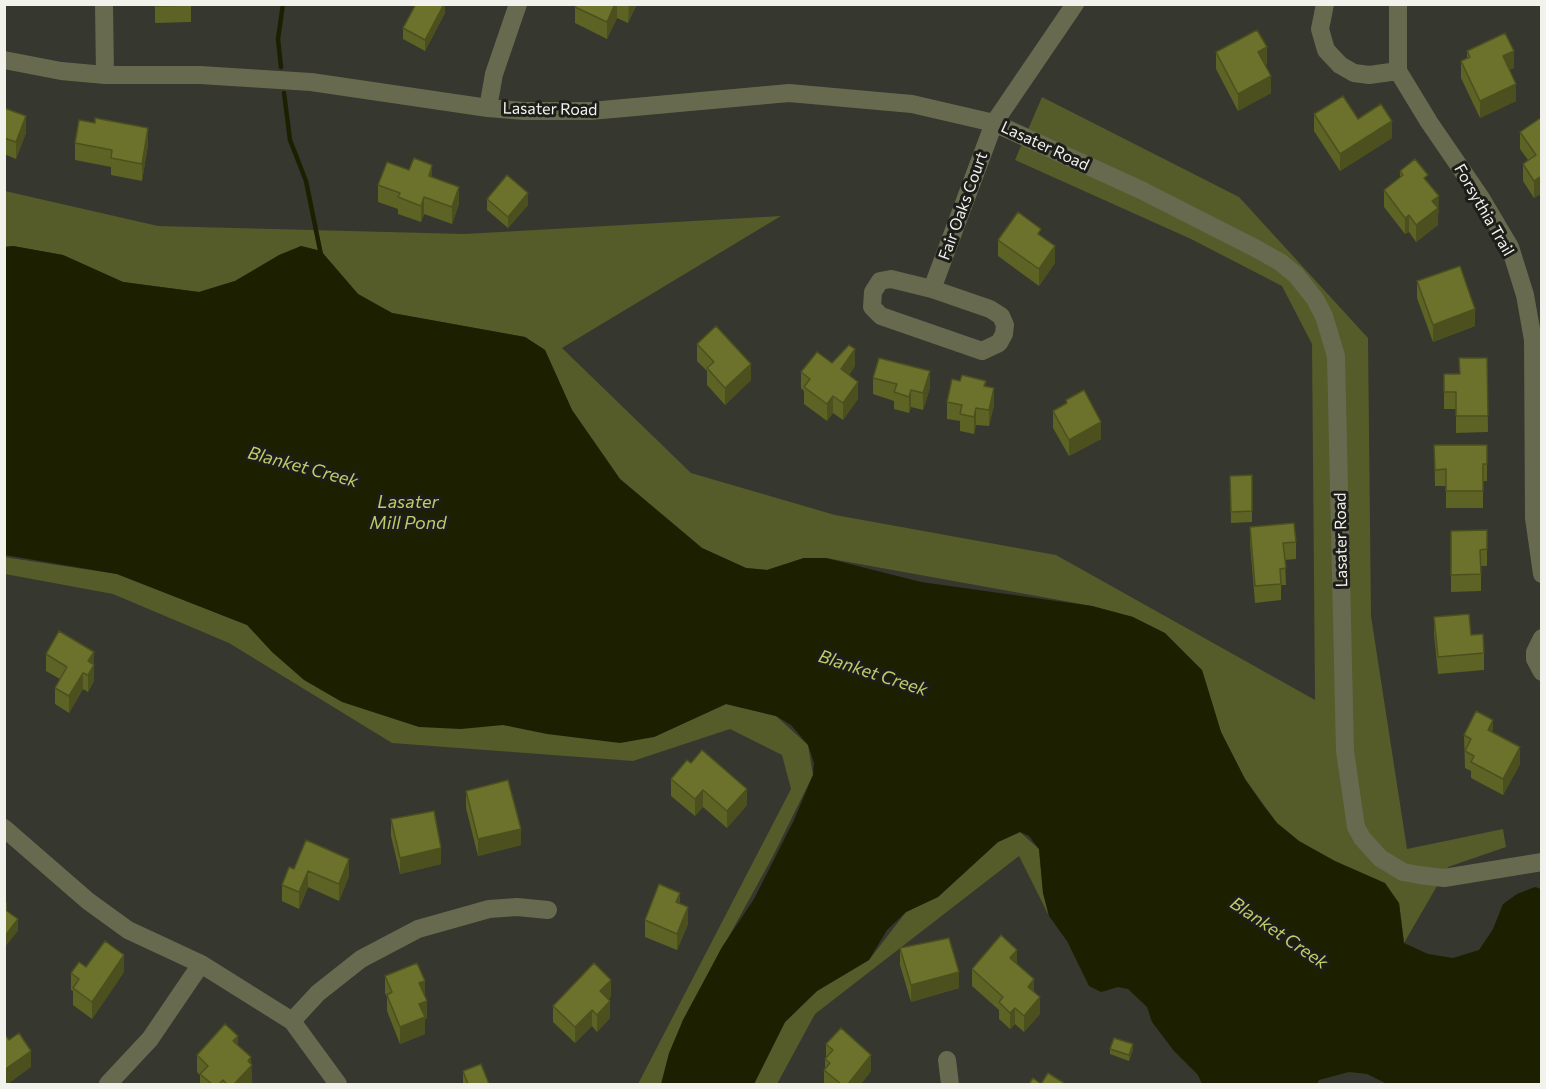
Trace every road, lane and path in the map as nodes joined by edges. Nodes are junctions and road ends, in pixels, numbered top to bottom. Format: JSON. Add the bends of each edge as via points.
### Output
{"nodes":[{"id":1,"x":104,"y":4,"type":"edge"},
{"id":2,"x":518,"y":4,"type":"edge"},
{"id":3,"x":1075,"y":4,"type":"edge"},
{"id":4,"x":1324,"y":4,"type":"edge"},
{"id":5,"x":1398,"y":4,"type":"edge"},
{"id":6,"x":4,"y":60,"type":"edge"},
{"id":7,"x":1398,"y":71,"type":"junction"},
{"id":8,"x":105,"y":75,"type":"junction"},
{"id":9,"x":488,"y":108,"type":"junction"},
{"id":10,"x":994,"y":123,"type":"junction"},
{"id":11,"x":932,"y":289,"type":"junction"},
{"id":12,"x":1542,"y":574,"type":"edge"},
{"id":13,"x":1542,"y":638,"type":"edge"},
{"id":14,"x":1542,"y":672,"type":"edge"},
{"id":15,"x":4,"y":828,"type":"edge"},
{"id":16,"x":1542,"y":862,"type":"edge"},
{"id":17,"x":548,"y":910,"type":"dead end"},
{"id":18,"x":201,"y":964,"type":"junction"},
{"id":19,"x":292,"y":1021,"type":"junction"},
{"id":20,"x":947,"y":1060,"type":"dead end"},
{"id":21,"x":108,"y":1084,"type":"edge"},
{"id":22,"x":338,"y":1084,"type":"edge"},
{"id":23,"x":950,"y":1084,"type":"edge"}],
"edges":[{"from":1,"to":8,"type":"street"},
{"from":2,"to":9,"type":"street","via":[[494,74]]},
{"from":3,"to":10,"type":"street","name":"Fair Oaks Court"},
{"from":4,"to":7,"type":"street","via":[[1320,29],[1326,50],[1340,65],[1354,74]]},
{"from":5,"to":7,"type":"street"},
{"from":6,"to":8,"type":"street","name":"Lasater Road"},
{"from":7,"to":12,"type":"street","name":"Forsythia Trail","via":[[1509,247],[1525,295],[1533,340],[1534,518]]},
{"from":8,"to":9,"type":"street","name":"Lasater Road","via":[[200,75],[311,82]]},
{"from":9,"to":10,"type":"street","name":"Lasater Road","via":[[591,111],[789,93],[912,104]]},
{"from":10,"to":11,"type":"street","name":"Fair Oaks Court"},
{"from":10,"to":16,"type":"street","name":"Lasater Road","via":[[1141,190],[1255,248],[1280,262],[1315,299],[1336,356],[1345,751],[1356,827],[1380,858],[1403,872],[1444,878]]},
{"from":11,"to":11,"type":"street","via":[[891,279],[880,281],[873,292],[872,307],[881,316],[982,351],[999,343],[1005,325],[1001,316]]},
{"from":13,"to":14,"type":"street","via":[[1535,652]]},
{"from":15,"to":18,"type":"street","via":[[88,901],[128,930]]},
{"from":17,"to":19,"type":"street","via":[[489,909],[418,929],[361,959],[318,993]]},
{"from":18,"to":19,"type":"street"},
{"from":18,"to":21,"type":"street","via":[[150,1039]]},
{"from":19,"to":22,"type":"street"},
{"from":20,"to":23,"type":"street"}]}
